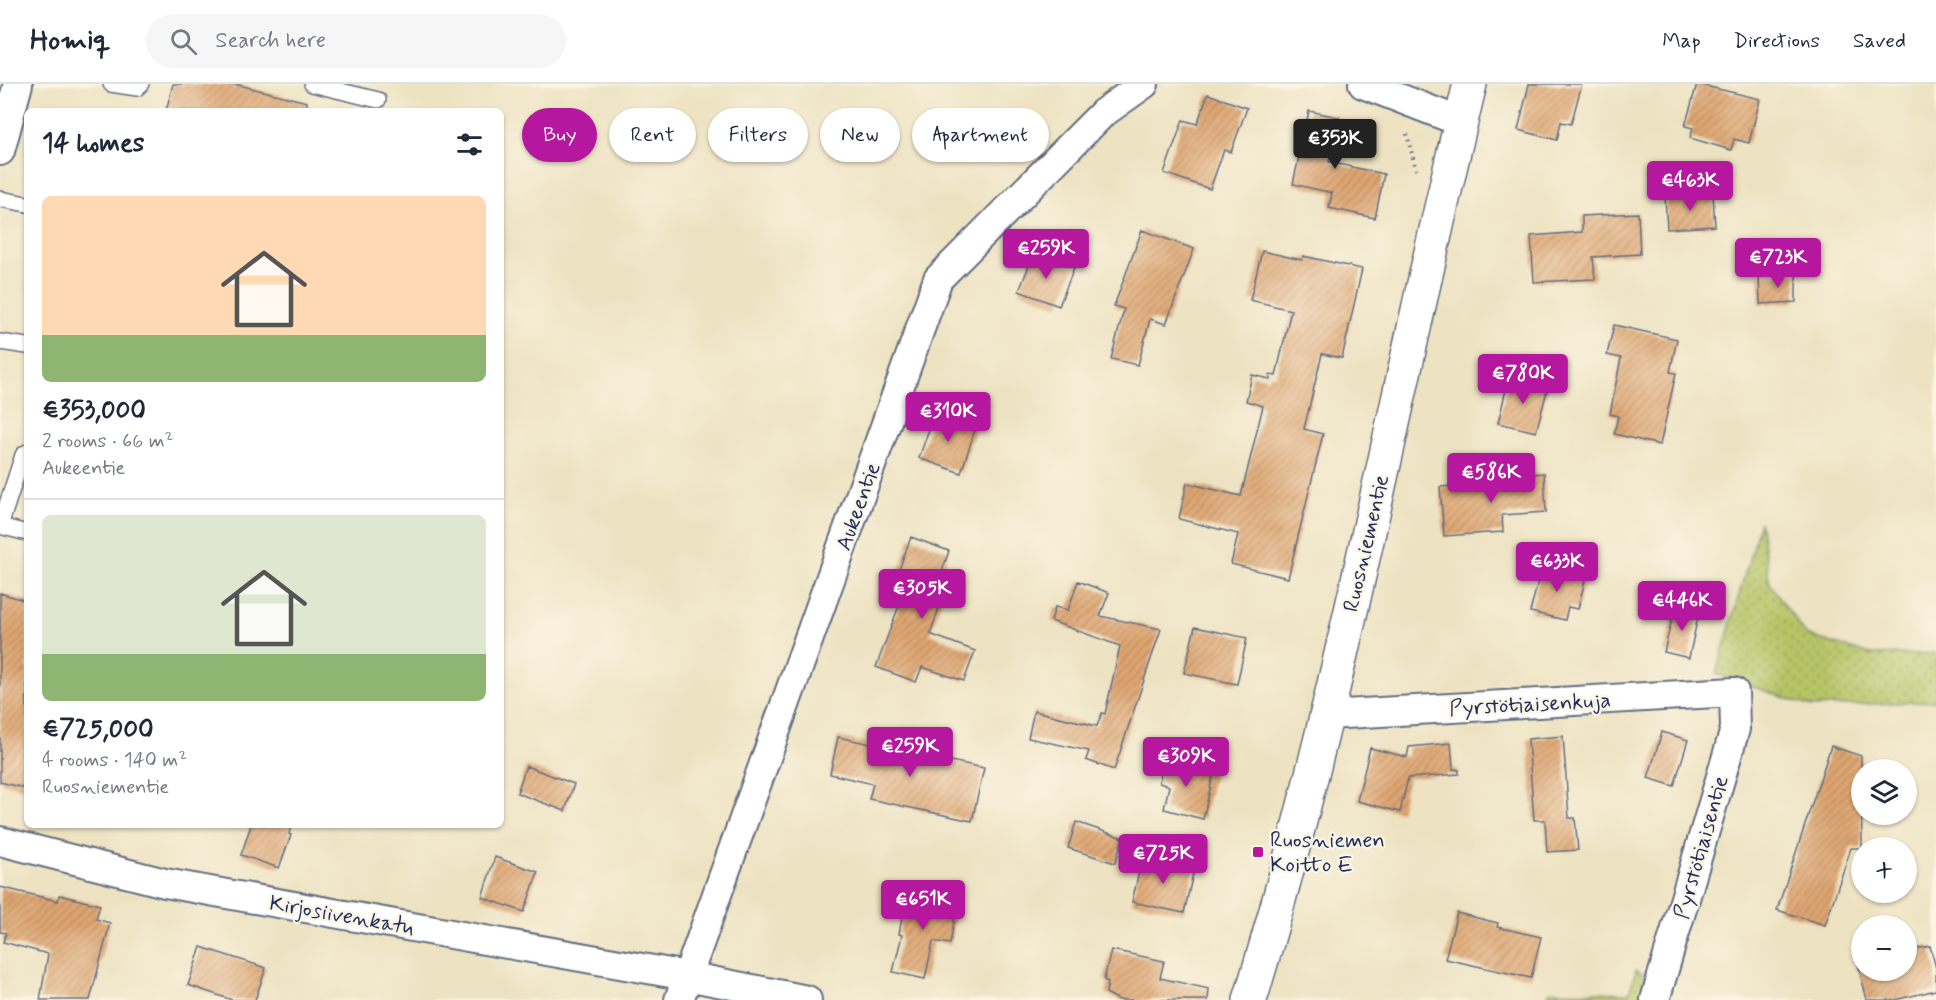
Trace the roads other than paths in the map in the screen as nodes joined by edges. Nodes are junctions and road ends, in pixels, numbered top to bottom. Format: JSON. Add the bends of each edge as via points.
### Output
{"nodes":[{"id":1,"x":111,"y":84,"type":"edge"},
{"id":2,"x":141,"y":84,"type":"edge"},
{"id":3,"x":312,"y":84,"type":"edge"},
{"id":4,"x":1144,"y":84,"type":"edge"},
{"id":5,"x":1363,"y":84,"type":"edge"},
{"id":6,"x":1470,"y":84,"type":"edge"},
{"id":7,"x":11,"y":89,"type":"edge"},
{"id":8,"x":378,"y":100,"type":"dead end"},
{"id":9,"x":1461,"y":122,"type":"junction"},
{"id":10,"x":0,"y":151,"type":"edge"},
{"id":11,"x":0,"y":199,"type":"edge"},
{"id":12,"x":24,"y":203,"type":"edge"},
{"id":13,"x":0,"y":342,"type":"edge"},
{"id":14,"x":24,"y":346,"type":"edge"},
{"id":15,"x":24,"y":454,"type":"edge"},
{"id":16,"x":0,"y":526,"type":"edge"},
{"id":17,"x":24,"y":532,"type":"edge"},
{"id":18,"x":1734,"y":692,"type":"joint"},
{"id":19,"x":1327,"y":715,"type":"junction"},
{"id":20,"x":0,"y":841,"type":"edge"},
{"id":21,"x":683,"y":988,"type":"edge"},
{"id":22,"x":807,"y":1000,"type":"edge"},
{"id":23,"x":1250,"y":1000,"type":"edge"},
{"id":24,"x":1655,"y":1000,"type":"edge"}],
"edges":[{"from":1,"to":2,"type":"lane","via":[[137,88]]},
{"from":3,"to":8,"type":"lane"},
{"from":4,"to":21,"type":"street","name":"Aukeentie","via":[[1103,113],[938,279]]},
{"from":5,"to":9,"type":"street"},
{"from":6,"to":9,"type":"street","name":"Ruosniementie"},
{"from":7,"to":10,"type":"street"},
{"from":9,"to":19,"type":"street","name":"Ruosniementie"},
{"from":11,"to":12,"type":"lane"},
{"from":13,"to":14,"type":"lane"},
{"from":15,"to":16,"type":"lane"},
{"from":16,"to":17,"type":"lane"},
{"from":18,"to":19,"type":"street","name":"Pyrstötiaisenkuja"},
{"from":18,"to":24,"type":"street","name":"Pyrstötiaisentie","via":[[1735,729]]},
{"from":19,"to":23,"type":"street","name":"Ruosniementie"},
{"from":20,"to":21,"type":"street","name":"Kirjosiivenkatu","via":[[165,883]]},
{"from":21,"to":22,"type":"street","name":"Kirjosiivenkatu"}]}
